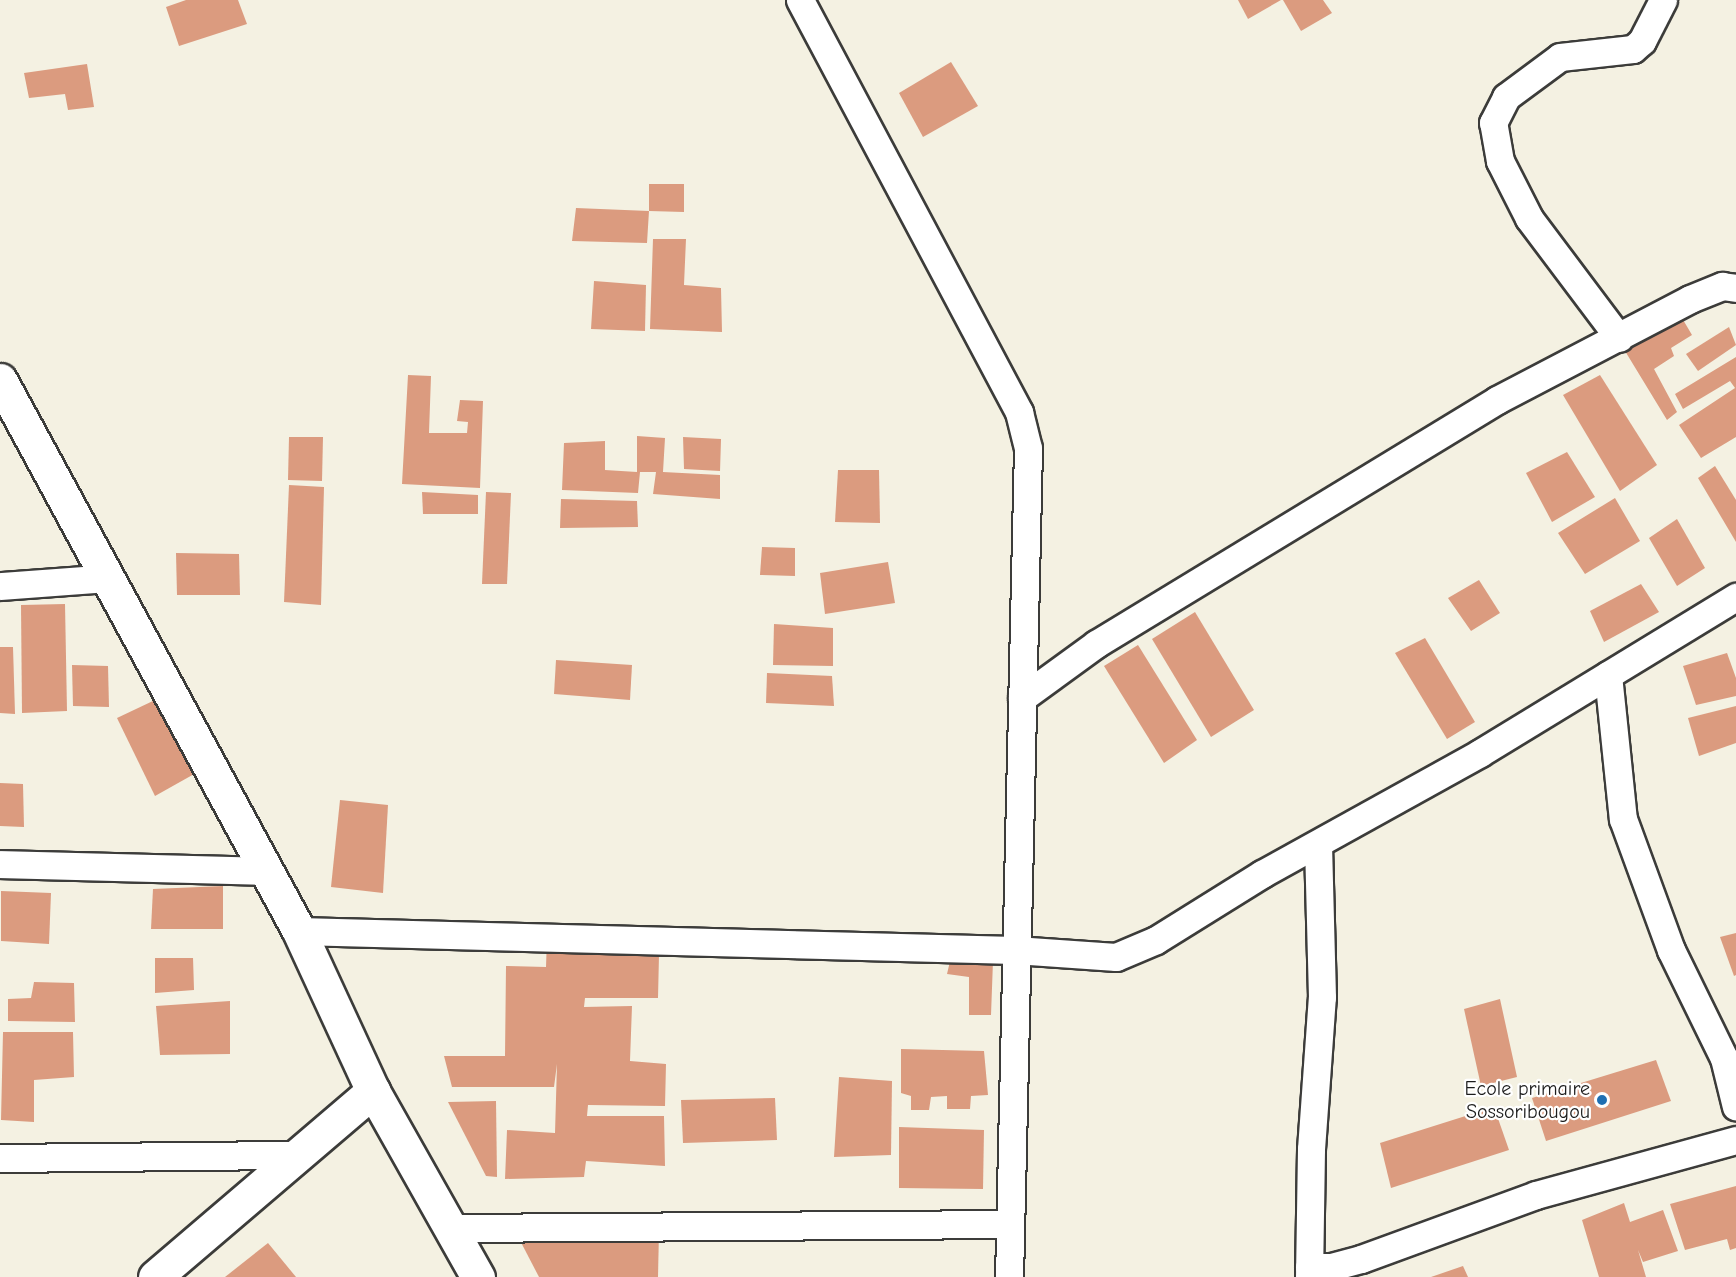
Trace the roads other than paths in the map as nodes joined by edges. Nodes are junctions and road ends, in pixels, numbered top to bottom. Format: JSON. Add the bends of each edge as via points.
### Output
{"nodes":[{"id":1,"x":800,"y":0,"type":"edge"},
{"id":2,"x":1664,"y":0,"type":"edge"},
{"id":3,"x":1736,"y":288,"type":"edge"},
{"id":4,"x":1618,"y":338,"type":"junction"},
{"id":5,"x":0,"y":380,"type":"edge"},
{"id":6,"x":108,"y":578,"type":"junction"},
{"id":7,"x":0,"y":586,"type":"edge"},
{"id":8,"x":1736,"y":597,"type":"edge"},
{"id":9,"x":1608,"y":675,"type":"junction"},
{"id":10,"x":1022,"y":698,"type":"junction"},
{"id":11,"x":1318,"y":844,"type":"junction"},
{"id":12,"x":0,"y":864,"type":"edge"},
{"id":13,"x":266,"y":871,"type":"junction"},
{"id":14,"x":299,"y":931,"type":"junction"},
{"id":15,"x":1015,"y":950,"type":"junction"},
{"id":16,"x":373,"y":1090,"type":"junction"},
{"id":17,"x":1736,"y":1107,"type":"edge"},
{"id":18,"x":1736,"y":1140,"type":"edge"},
{"id":19,"x":294,"y":1155,"type":"junction"},
{"id":20,"x":0,"y":1158,"type":"edge"},
{"id":21,"x":1010,"y":1224,"type":"junction"},
{"id":22,"x":453,"y":1228,"type":"junction"},
{"id":23,"x":1309,"y":1272,"type":"edge"},
{"id":24,"x":155,"y":1277,"type":"edge"},
{"id":25,"x":478,"y":1277,"type":"edge"},
{"id":26,"x":1009,"y":1277,"type":"edge"}],
"edges":[{"from":1,"to":10,"type":"street","via":[[1019,412],[1028,448]]},
{"from":2,"to":4,"type":"street","via":[[1642,41],[1633,49],[1560,57],[1506,97],[1493,123],[1500,161],[1529,218]]},
{"from":3,"to":4,"type":"street","via":[[1722,286],[1690,299]]},
{"from":4,"to":10,"type":"street","via":[[1497,400],[1096,644]]},
{"from":5,"to":6,"type":"street"},
{"from":6,"to":7,"type":"street"},
{"from":6,"to":13,"type":"street"},
{"from":8,"to":9,"type":"street"},
{"from":9,"to":11,"type":"street"},
{"from":9,"to":17,"type":"street","via":[[1623,819],[1671,950],[1724,1058]]},
{"from":10,"to":15,"type":"street"},
{"from":11,"to":15,"type":"street","via":[[1136,951],[1089,958]]},
{"from":11,"to":23,"type":"street","via":[[1322,997],[1311,1149]]},
{"from":12,"to":13,"type":"street"},
{"from":13,"to":14,"type":"street"},
{"from":14,"to":15,"type":"street"},
{"from":14,"to":16,"type":"street"},
{"from":15,"to":21,"type":"street"},
{"from":16,"to":19,"type":"street"},
{"from":16,"to":22,"type":"street"},
{"from":18,"to":23,"type":"street","via":[[1536,1195],[1361,1259]]},
{"from":19,"to":20,"type":"street"},
{"from":19,"to":24,"type":"street"},
{"from":21,"to":22,"type":"street"},
{"from":21,"to":26,"type":"street"},
{"from":22,"to":25,"type":"street"}]}
